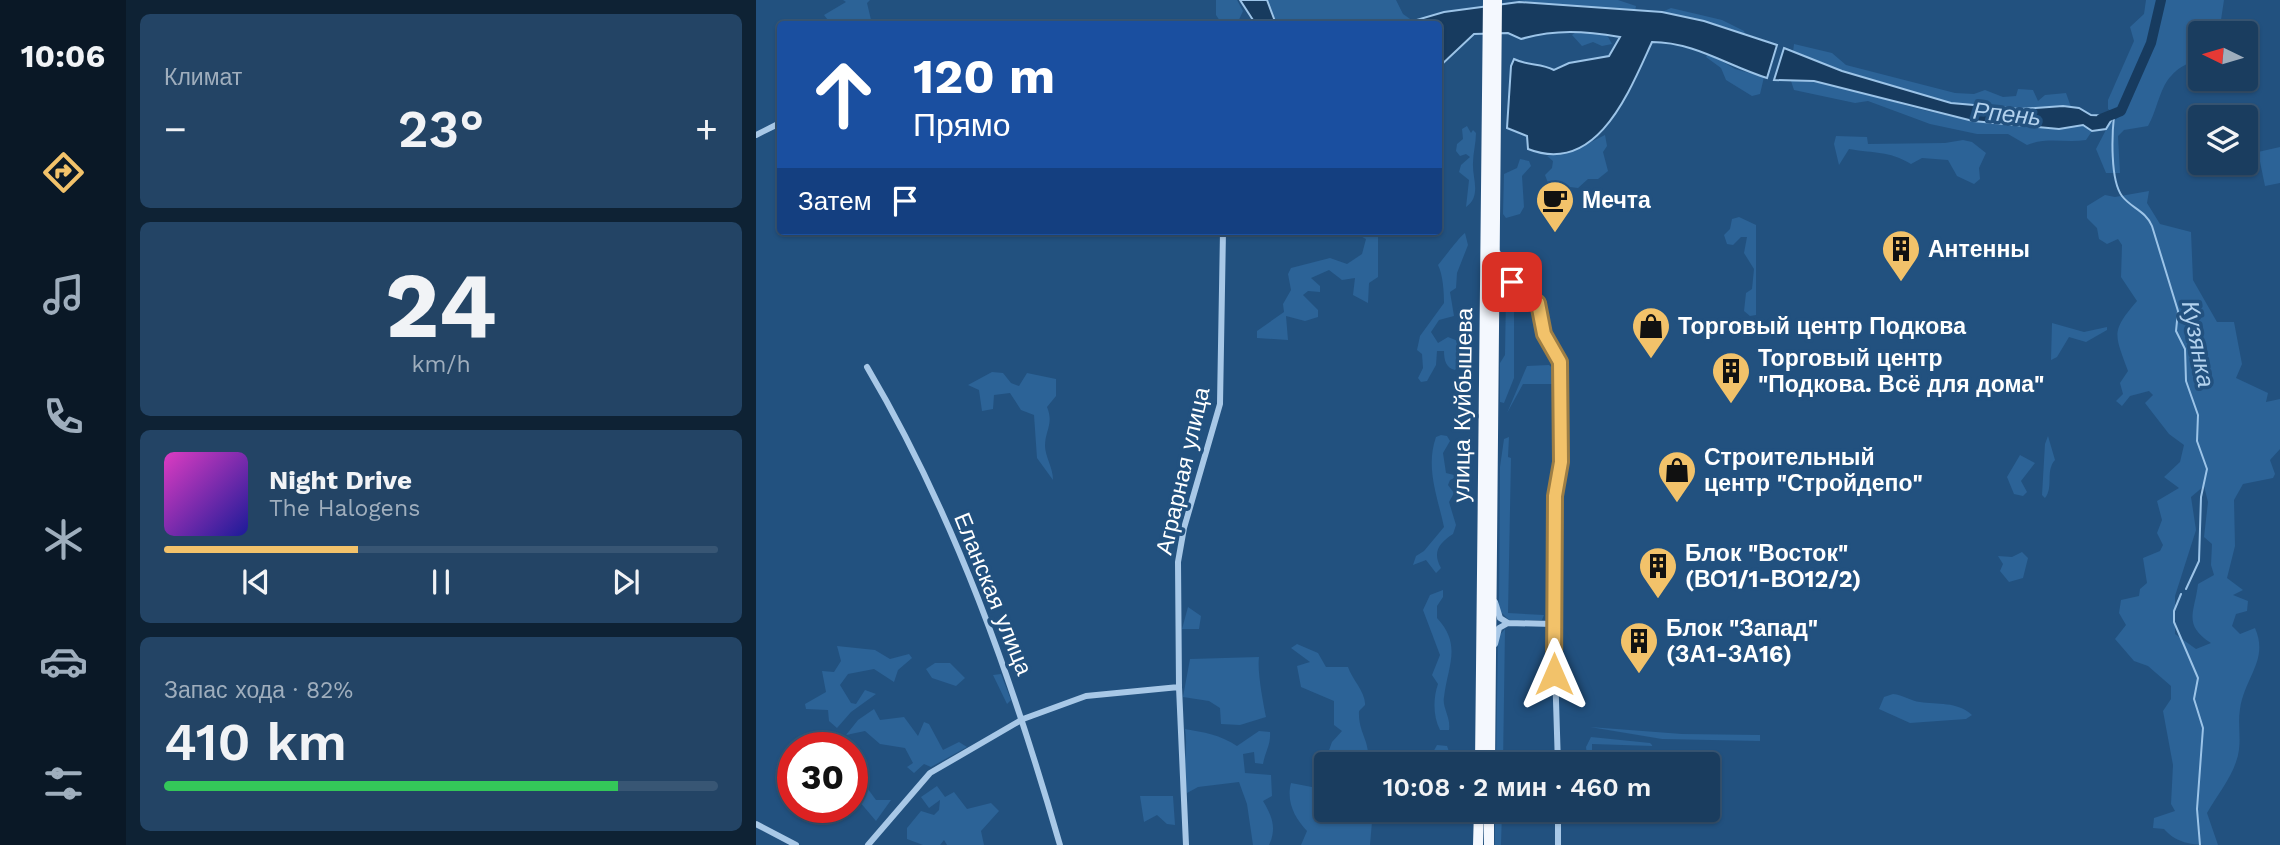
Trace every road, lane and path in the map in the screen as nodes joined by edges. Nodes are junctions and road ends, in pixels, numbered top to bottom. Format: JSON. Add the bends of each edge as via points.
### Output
{"nodes":[{"id":1,"x":1488,"y":0,"type":"edge"},
{"id":2,"x":1497,"y":0,"type":"edge"},
{"id":3,"x":1491,"y":46,"type":"junction"},
{"id":4,"x":777,"y":124,"type":"edge"},
{"id":5,"x":756,"y":135,"type":"edge"},
{"id":6,"x":1496,"y":228,"type":"junction"},
{"id":7,"x":1223,"y":235,"type":"edge"},
{"id":8,"x":867,"y":367,"type":"dead end"},
{"id":9,"x":1492,"y":578,"type":"junction"},
{"id":10,"x":1508,"y":623,"type":"junction"},
{"id":11,"x":1553,"y":624,"type":"junction"},
{"id":12,"x":1491,"y":663,"type":"junction"},
{"id":13,"x":1179,"y":687,"type":"junction"},
{"id":14,"x":1023,"y":719,"type":"junction"},
{"id":15,"x":1480,"y":752,"type":"edge"},
{"id":16,"x":1490,"y":752,"type":"edge"},
{"id":17,"x":1558,"y":752,"type":"edge"},
{"id":18,"x":1479,"y":822,"type":"edge"},
{"id":19,"x":1489,"y":822,"type":"edge"},
{"id":20,"x":1558,"y":822,"type":"edge"},
{"id":21,"x":756,"y":824,"type":"edge"},
{"id":22,"x":796,"y":845,"type":"edge"},
{"id":23,"x":868,"y":845,"type":"edge"},
{"id":24,"x":1060,"y":845,"type":"edge"},
{"id":25,"x":1186,"y":845,"type":"edge"},
{"id":26,"x":1478,"y":845,"type":"edge"},
{"id":27,"x":1489,"y":845,"type":"edge"},
{"id":28,"x":1558,"y":845,"type":"edge"}],
"edges":[{"from":1,"to":3,"type":"highway"},
{"from":2,"to":3,"type":"highway"},
{"from":3,"to":6,"type":"highway","name":"улица Куйбышева"},
{"from":3,"to":15,"type":"highway","name":"улица Куйбышева"},
{"from":4,"to":5,"type":"street"},
{"from":6,"to":9,"type":"highway","name":"улица Куйбышева"},
{"from":6,"to":11,"type":"street","via":[[1503,272],[1538,303],[1544,334],[1560,362],[1561,462],[1556,480]]},
{"from":7,"to":13,"type":"street","name":"Аграрная улица","via":[[1220,404],[1178,562]]},
{"from":8,"to":14,"type":"street","name":"Еланская улица","via":[[943,516]]},
{"from":9,"to":10,"type":"street","via":[[1500,618]]},
{"from":9,"to":12,"type":"highway","name":"улица Куйбышева"},
{"from":10,"to":11,"type":"street"},
{"from":10,"to":12,"type":"street","via":[[1499,628]]},
{"from":11,"to":17,"type":"street"},
{"from":12,"to":16,"type":"highway","name":"улица Куйбышева"},
{"from":13,"to":14,"type":"street","via":[[1086,696]]},
{"from":13,"to":25,"type":"street","name":"Аграрная улица"},
{"from":14,"to":23,"type":"street","via":[[930,773]]},
{"from":14,"to":24,"type":"street","name":"Еланская улица"},
{"from":18,"to":26,"type":"highway"},
{"from":19,"to":27,"type":"highway"},
{"from":20,"to":28,"type":"street"},
{"from":21,"to":22,"type":"street"}]}
